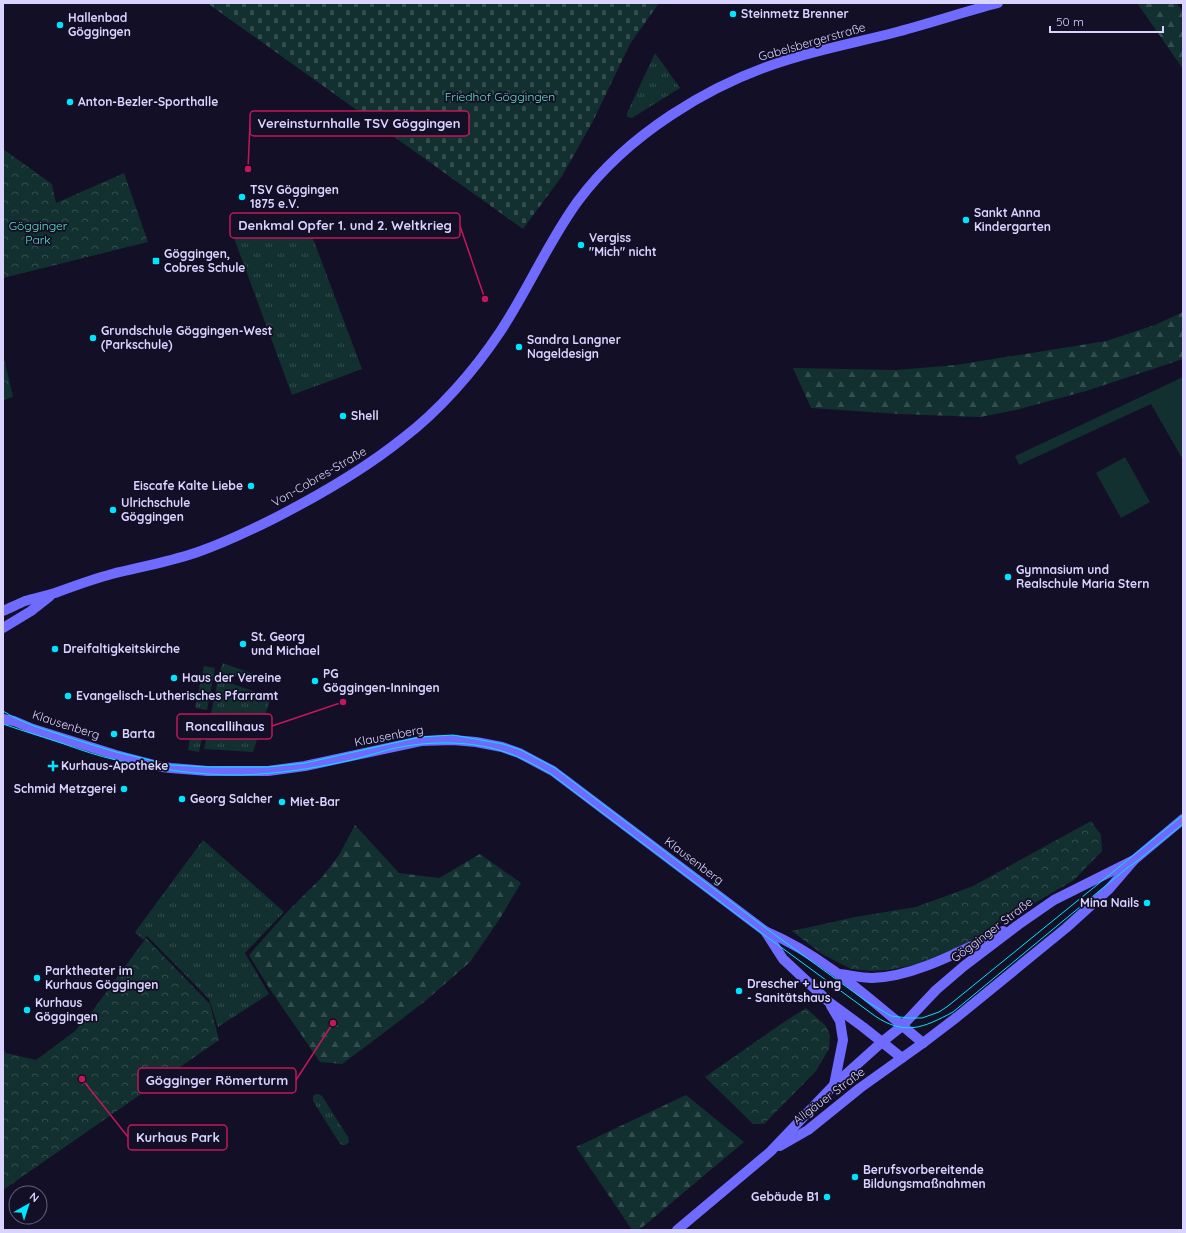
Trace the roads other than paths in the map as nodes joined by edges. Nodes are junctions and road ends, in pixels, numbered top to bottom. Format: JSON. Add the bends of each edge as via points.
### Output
{"nodes":[{"id":1,"x":998,"y":3,"type":"edge"},
{"id":2,"x":578,"y":202,"type":"joint"},
{"id":3,"x":54,"y":593,"type":"junction"},
{"id":4,"x":3,"y":611,"type":"edge"},
{"id":5,"x":3,"y":628,"type":"edge"},
{"id":6,"x":3,"y":714,"type":"edge"},
{"id":7,"x":3,"y":719,"type":"edge"},
{"id":8,"x":14,"y":721,"type":"junction"},
{"id":9,"x":1183,"y":819,"type":"edge"},
{"id":10,"x":1134,"y":860,"type":"junction"},
{"id":11,"x":1018,"y":925,"type":"junction"},
{"id":12,"x":765,"y":931,"type":"junction"},
{"id":13,"x":838,"y":973,"type":"junction"},
{"id":14,"x":829,"y":1002,"type":"junction"},
{"id":15,"x":902,"y":1026,"type":"junction"},
{"id":16,"x":882,"y":1042,"type":"junction"},
{"id":17,"x":923,"y":1043,"type":"junction"},
{"id":18,"x":902,"y":1058,"type":"junction"},
{"id":19,"x":834,"y":1085,"type":"junction"},
{"id":20,"x":770,"y":1152,"type":"junction"},
{"id":21,"x":677,"y":1230,"type":"edge"}],
"edges":[{"from":1,"to":2,"type":"street","name":"Gabelsbergerstraße","via":[[786,60],[724,85],[669,116],[647,132],[612,162]]},
{"from":2,"to":3,"type":"street","name":"Von-Cobres-Straße","via":[[492,343],[437,409],[402,440],[338,484],[234,538],[195,553],[112,574]]},
{"from":3,"to":4,"type":"street","name":"Von-Cobres-Straße"},
{"from":3,"to":5,"type":"street","name":"Von-Cobres-Straße"},
{"from":6,"to":8,"type":"street","name":"Klausenberg"},
{"from":7,"to":8,"type":"street","name":"Klausenberg"},
{"from":8,"to":12,"type":"street","name":"Klausenberg","via":[[78,744],[162,768],[208,771],[268,771],[305,766],[421,741],[453,740],[502,747],[553,771]]},
{"from":9,"to":10,"type":"street","name":"Gögginger Straße"},
{"from":10,"to":11,"type":"street","name":"Gögginger Straße","via":[[1054,900]]},
{"from":10,"to":17,"type":"street","name":"Gögginger Straße","via":[[1110,889],[1066,928]]},
{"from":11,"to":13,"type":"street","via":[[931,964],[902,974],[871,978]]},
{"from":11,"to":15,"type":"street","name":"Gögginger Straße","via":[[936,990]]},
{"from":12,"to":13,"type":"street","name":"Klausenberg","via":[[808,953]]},
{"from":12,"to":14,"type":"street","name":"Klausenberg","via":[[783,959]]},
{"from":13,"to":15,"type":"street","name":"Klausenberg"},
{"from":14,"to":16,"type":"street","name":"Klausenberg"},
{"from":14,"to":19,"type":"street","via":[[840,1021],[843,1040]]},
{"from":15,"to":16,"type":"street","name":"Gögginger Straße"},
{"from":15,"to":17,"type":"street","name":"Klausenberg"},
{"from":16,"to":18,"type":"street","name":"Klausenberg"},
{"from":16,"to":19,"type":"street","name":"Allgäuer Straße"},
{"from":17,"to":18,"type":"street","name":"Gögginger Straße"},
{"from":18,"to":20,"type":"street","name":"Allgäuer Straße","via":[[808,1130]]},
{"from":19,"to":20,"type":"street","name":"Allgäuer Straße"},
{"from":20,"to":21,"type":"street","name":"Allgäuer Straße"}]}
